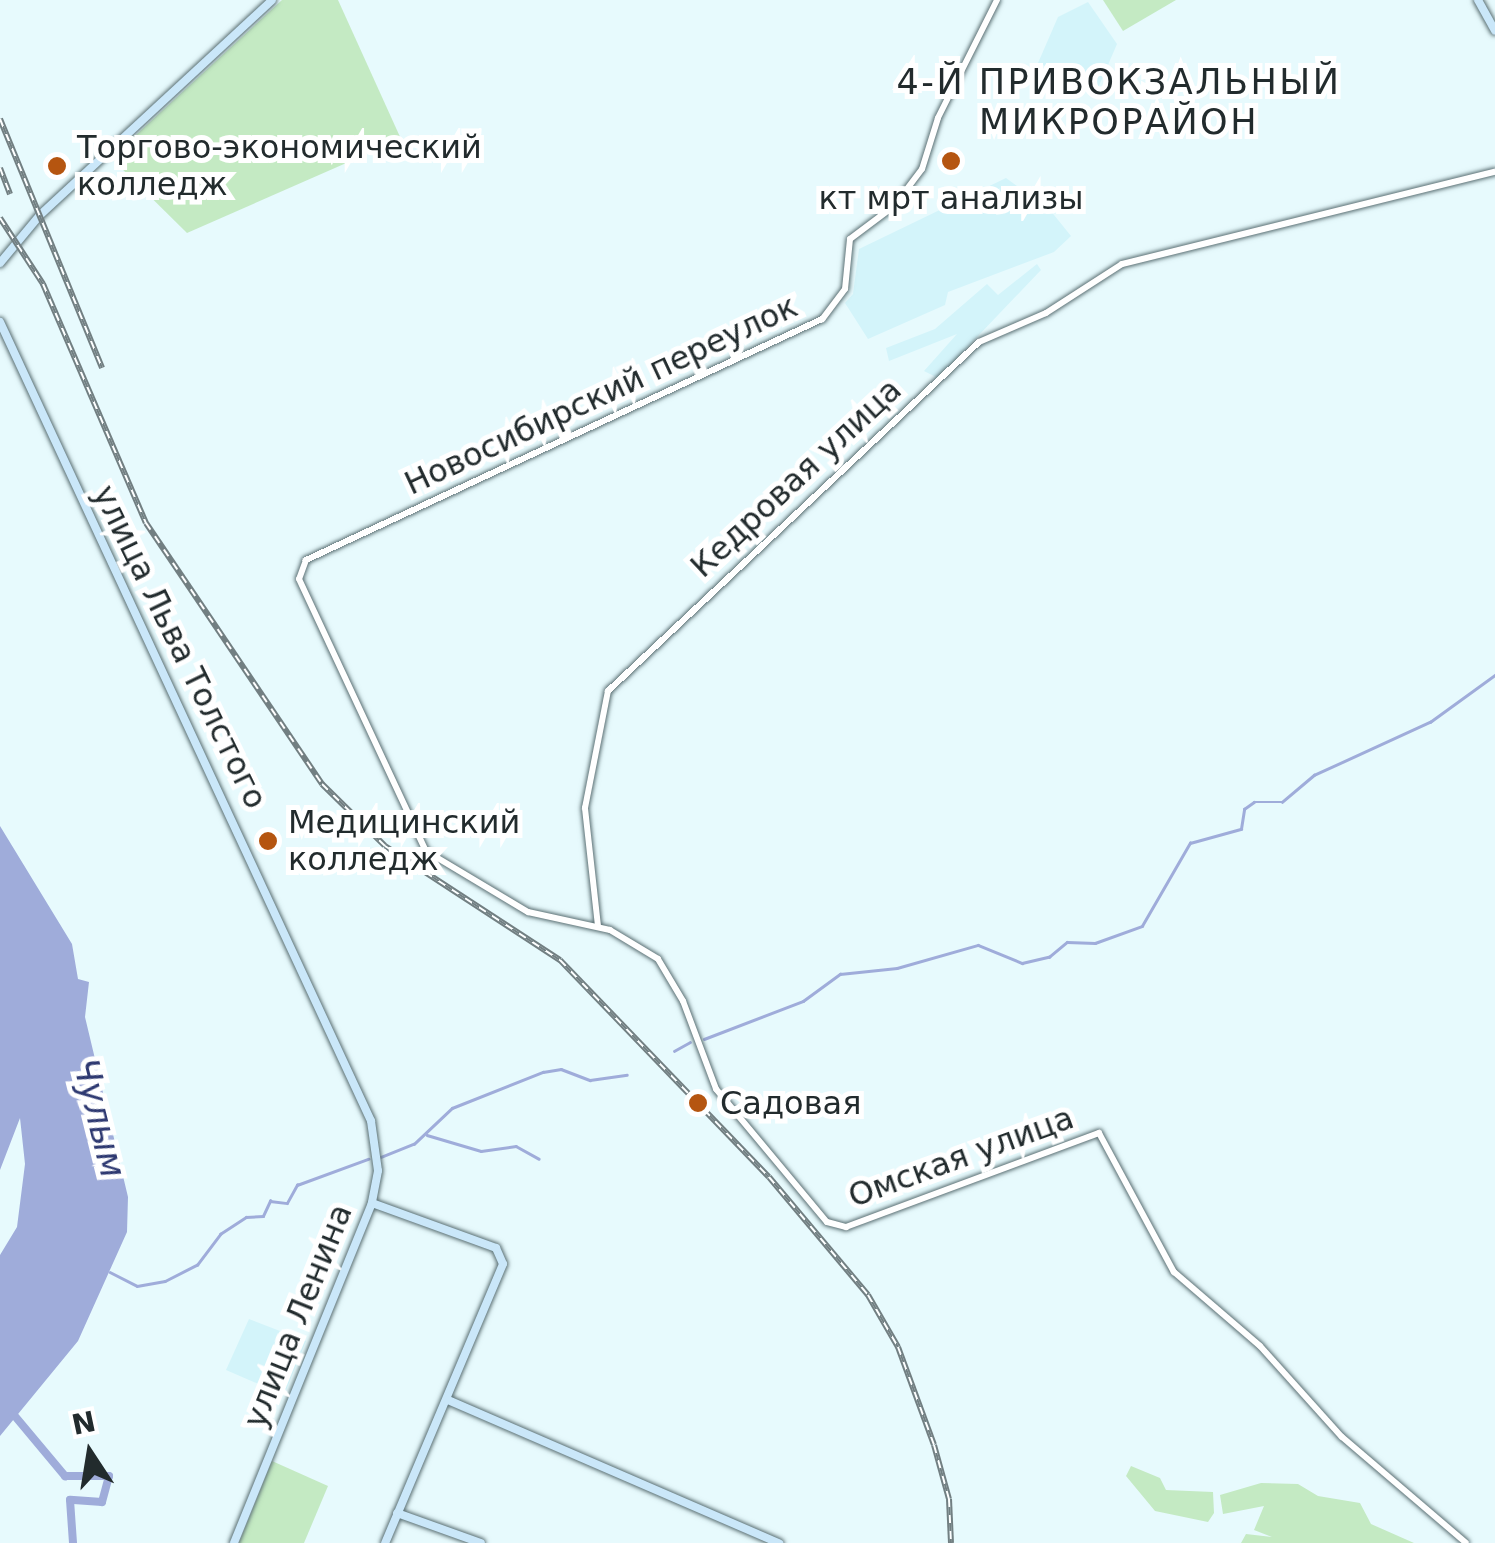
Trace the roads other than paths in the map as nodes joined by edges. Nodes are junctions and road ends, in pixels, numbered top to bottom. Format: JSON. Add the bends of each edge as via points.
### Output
{"nodes":[{"id":1,"x":272,"y":0,"type":"edge"},
{"id":2,"x":997,"y":0,"type":"edge"},
{"id":3,"x":1478,"y":0,"type":"edge"},
{"id":4,"x":1495,"y":31,"type":"edge"},
{"id":5,"x":1495,"y":172,"type":"edge"},
{"id":6,"x":0,"y":263,"type":"edge"},
{"id":7,"x":0,"y":322,"type":"edge"},
{"id":8,"x":598,"y":926,"type":"junction"},
{"id":9,"x":366,"y":1103,"type":"joint"},
{"id":10,"x":372,"y":1203,"type":"junction"},
{"id":11,"x":448,"y":1400,"type":"junction"},
{"id":12,"x":398,"y":1514,"type":"junction"},
{"id":13,"x":234,"y":1543,"type":"edge"},
{"id":14,"x":385,"y":1543,"type":"edge"},
{"id":15,"x":481,"y":1543,"type":"edge"},
{"id":16,"x":780,"y":1543,"type":"edge"},
{"id":17,"x":1466,"y":1543,"type":"edge"}],
"edges":[{"from":1,"to":6,"type":"main road","via":[[40,215]]},
{"from":2,"to":8,"type":"street","name":"Новосибирский переулок","via":[[930,152],[909,188],[850,239],[845,289],[822,319],[299,568],[426,851],[528,912]]},
{"from":3,"to":4,"type":"main road"},
{"from":5,"to":8,"type":"street","name":"Кедровая улица","via":[[1122,264],[1046,313],[986,337],[611,688],[585,808]]},
{"from":7,"to":9,"type":"main road","name":"улица Льва Толстого"},
{"from":8,"to":17,"type":"street","name":"Омская улица","via":[[664,966],[723,1099],[827,1222],[841,1228],[1099,1133],[1174,1272],[1260,1346],[1354,1449]]},
{"from":9,"to":10,"type":"main road","name":"улица Ленина","via":[[378,1159]]},
{"from":10,"to":11,"type":"main road","via":[[503,1251],[504,1264]]},
{"from":10,"to":13,"type":"main road","name":"улица Ленина"},
{"from":11,"to":12,"type":"main road"},
{"from":11,"to":16,"type":"main road"},
{"from":12,"to":14,"type":"main road"},
{"from":12,"to":15,"type":"main road"}]}
